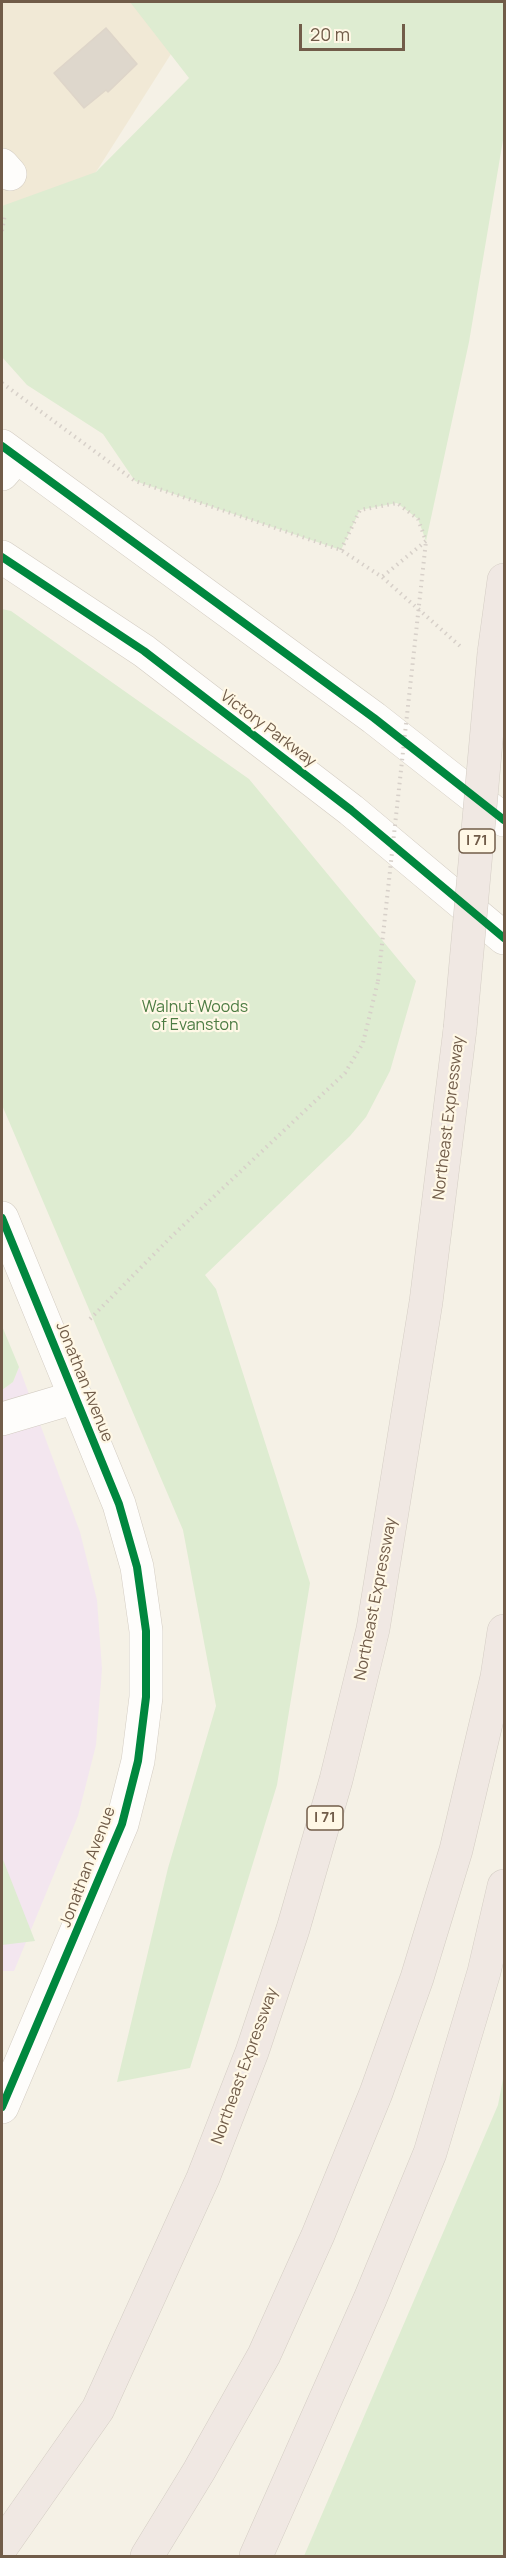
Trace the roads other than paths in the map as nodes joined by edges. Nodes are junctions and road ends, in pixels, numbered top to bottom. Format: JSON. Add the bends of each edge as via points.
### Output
{"nodes":[{"id":1,"x":6,"y":459,"type":"edge"},
{"id":2,"x":2,"y":557,"type":"edge"},
{"id":3,"x":504,"y":580,"type":"edge"},
{"id":4,"x":504,"y":820,"type":"edge"},
{"id":5,"x":504,"y":938,"type":"edge"},
{"id":6,"x":2,"y":1218,"type":"edge"},
{"id":7,"x":76,"y":1397,"type":"junction"},
{"id":8,"x":2,"y":1419,"type":"edge"},
{"id":9,"x":504,"y":1630,"type":"edge"},
{"id":10,"x":501,"y":1692,"type":"edge"},
{"id":11,"x":504,"y":1886,"type":"edge"},
{"id":12,"x":2,"y":2107,"type":"edge"},
{"id":13,"x":2,"y":2546,"type":"edge"},
{"id":14,"x":147,"y":2556,"type":"edge"},
{"id":15,"x":256,"y":2556,"type":"edge"}],
"edges":[{"from":1,"to":4,"type":"street","via":[[374,718]]},
{"from":2,"to":5,"type":"street","name":"Victory Parkway","via":[[144,651],[351,810]]},
{"from":3,"to":13,"type":"highway","name":"Northeast Expressway","number":"I 71","bridge":true,"via":[[460,1029],[426,1302],[373,1629],[336,1780],[252,2052],[203,2178],[98,2409]]},
{"from":6,"to":7,"type":"street","name":"Jonathan Avenue"},
{"from":7,"to":8,"type":"street"},
{"from":7,"to":12,"type":"street","name":"Jonathan Avenue","via":[[119,1504],[136,1567],[146,1631],[146,1696],[138,1761],[122,1824]]},
{"from":9,"to":10,"type":"highway"},
{"from":10,"to":14,"type":"highway","via":[[417,1978],[376,2093],[318,2235],[264,2355]]},
{"from":11,"to":15,"type":"highway","via":[[484,1972],[430,2153]]}]}
